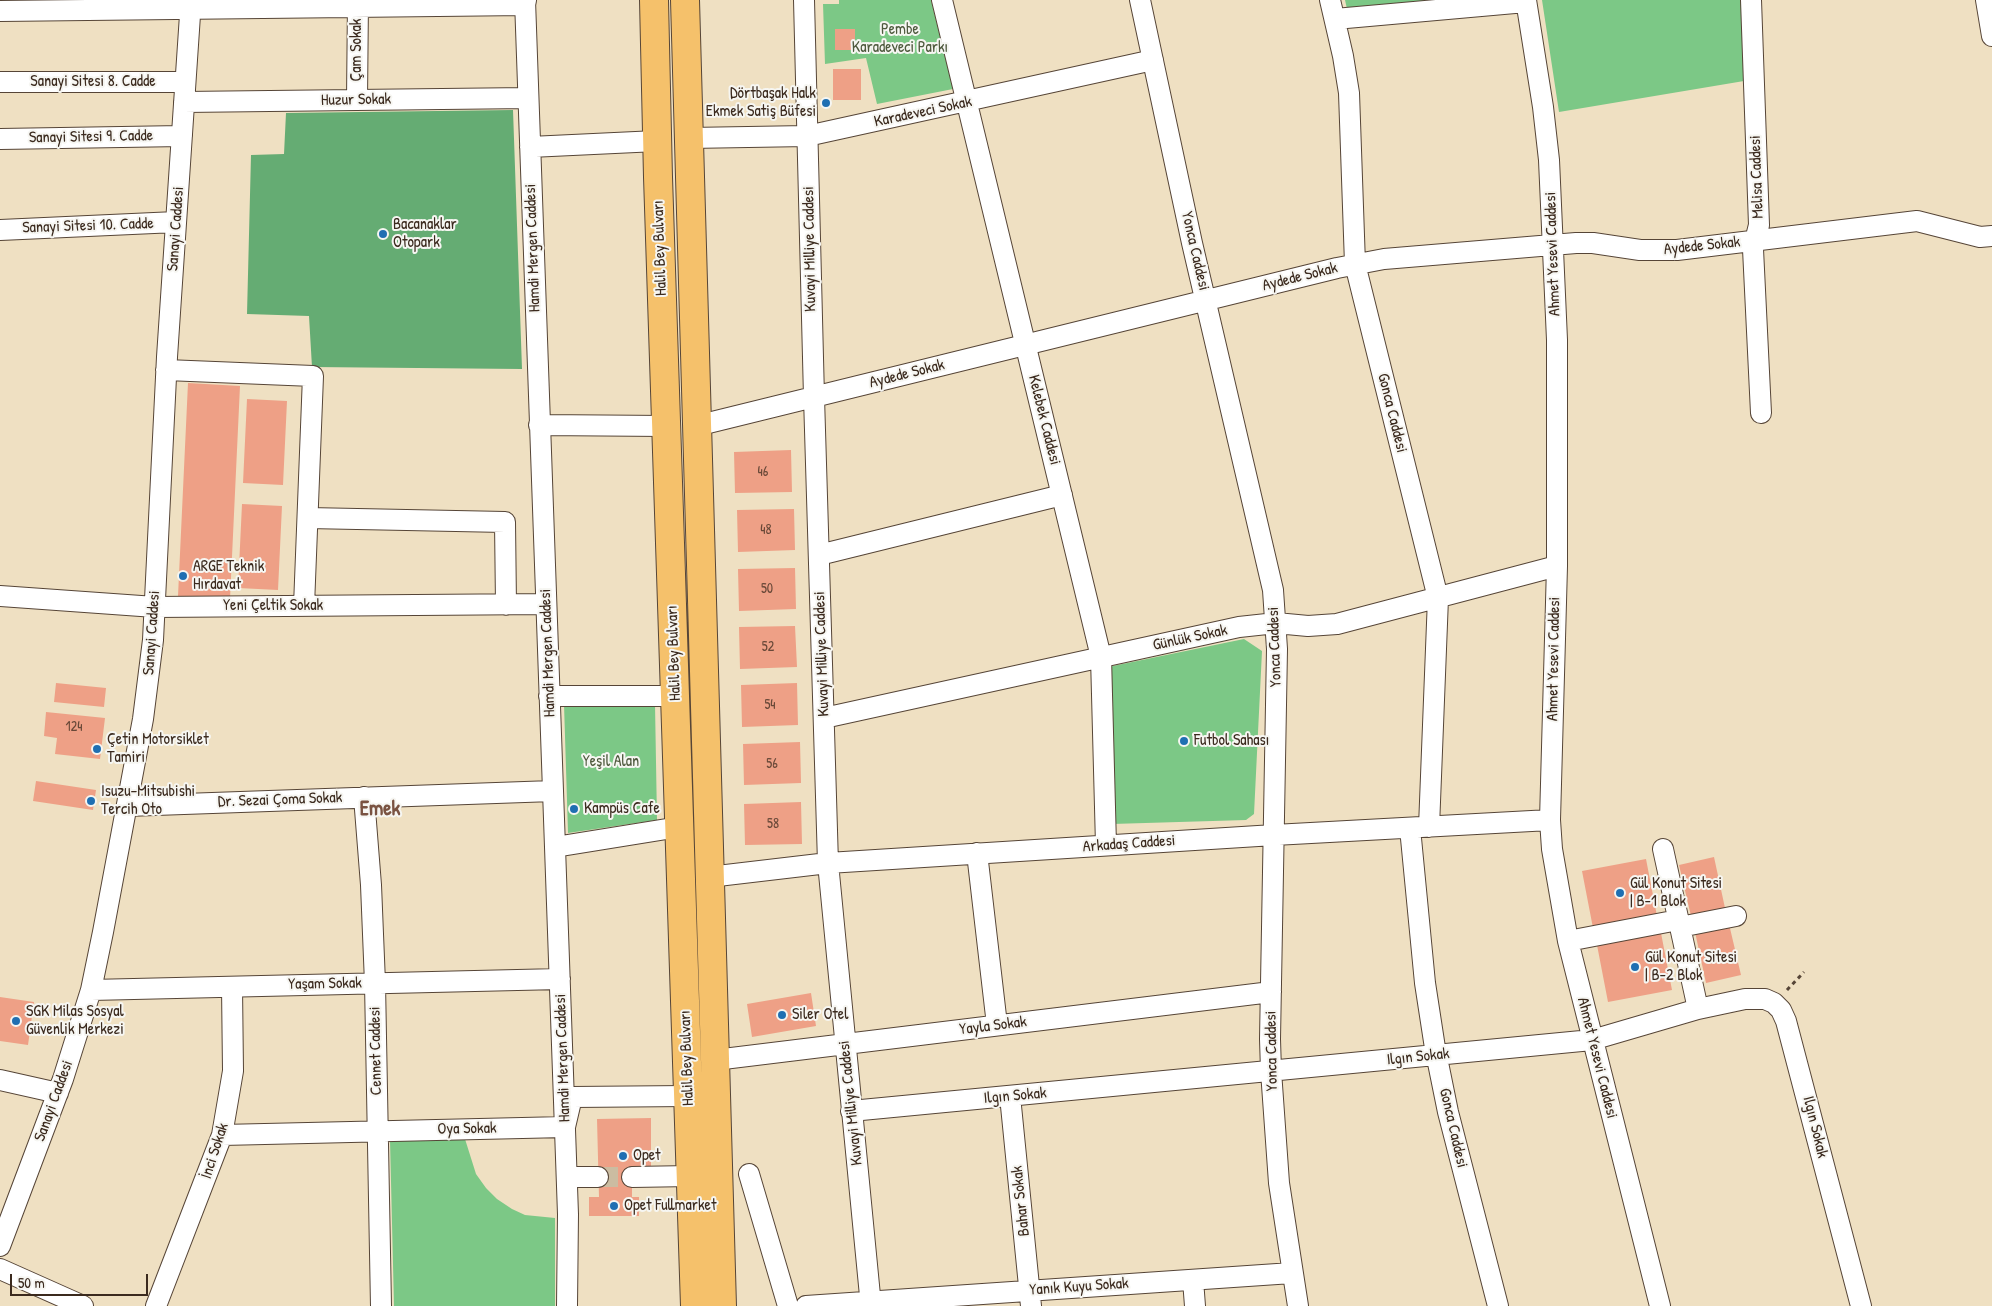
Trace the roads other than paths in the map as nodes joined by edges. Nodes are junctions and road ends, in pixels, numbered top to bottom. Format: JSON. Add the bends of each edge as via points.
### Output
{"nodes":[{"id":1,"x":654,"y":0,"type":"edge"},
{"id":2,"x":685,"y":0,"type":"edge"},
{"id":3,"x":804,"y":0,"type":"edge"},
{"id":4,"x":942,"y":0,"type":"edge"},
{"id":5,"x":1140,"y":0,"type":"edge"},
{"id":6,"x":1330,"y":0,"type":"edge"},
{"id":7,"x":1751,"y":0,"type":"edge"},
{"id":8,"x":1986,"y":0,"type":"edge"},
{"id":9,"x":1526,"y":1,"type":"edge"},
{"id":10,"x":526,"y":2,"type":"edge"},
{"id":11,"x":358,"y":4,"type":"edge"},
{"id":12,"x":190,"y":5,"type":"edge"},
{"id":13,"x":0,"y":12,"type":"edge"},
{"id":14,"x":1335,"y":19,"type":"junction"},
{"id":15,"x":1992,"y":36,"type":"edge"},
{"id":16,"x":1153,"y":60,"type":"junction"},
{"id":17,"x":0,"y":82,"type":"edge"},
{"id":18,"x":185,"y":82,"type":"junction"},
{"id":19,"x":528,"y":98,"type":"junction"},
{"id":20,"x":357,"y":100,"type":"junction"},
{"id":21,"x":184,"y":102,"type":"junction"},
{"id":22,"x":967,"y":102,"type":"junction"},
{"id":23,"x":182,"y":136,"type":"junction"},
{"id":24,"x":808,"y":136,"type":"junction"},
{"id":25,"x":689,"y":138,"type":"junction"},
{"id":26,"x":0,"y":139,"type":"edge"},
{"id":27,"x":657,"y":141,"type":"junction"},
{"id":28,"x":530,"y":147,"type":"junction"},
{"id":29,"x":176,"y":222,"type":"junction"},
{"id":30,"x":0,"y":230,"type":"edge"},
{"id":31,"x":1992,"y":236,"type":"edge"},
{"id":32,"x":1755,"y":240,"type":"junction"},
{"id":33,"x":1553,"y":244,"type":"junction"},
{"id":34,"x":1354,"y":264,"type":"junction"},
{"id":35,"x":1206,"y":300,"type":"junction"},
{"id":36,"x":1025,"y":345,"type":"junction"},
{"id":37,"x":166,"y":370,"type":"junction"},
{"id":38,"x":814,"y":397,"type":"junction"},
{"id":39,"x":1762,"y":413,"type":"dead end"},
{"id":40,"x":539,"y":425,"type":"junction"},
{"id":41,"x":666,"y":426,"type":"junction"},
{"id":42,"x":696,"y":426,"type":"junction"},
{"id":43,"x":1062,"y":496,"type":"junction"},
{"id":44,"x":308,"y":518,"type":"junction"},
{"id":45,"x":819,"y":556,"type":"junction"},
{"id":46,"x":1556,"y":566,"type":"junction"},
{"id":47,"x":0,"y":596,"type":"edge"},
{"id":48,"x":1438,"y":598,"type":"junction"},
{"id":49,"x":506,"y":604,"type":"junction"},
{"id":50,"x":546,"y":604,"type":"junction"},
{"id":51,"x":304,"y":606,"type":"junction"},
{"id":52,"x":155,"y":607,"type":"junction"},
{"id":53,"x":1276,"y":623,"type":"junction"},
{"id":54,"x":1101,"y":657,"type":"junction"},
{"id":55,"x":549,"y":696,"type":"junction"},
{"id":56,"x":675,"y":696,"type":"junction"},
{"id":57,"x":824,"y":718,"type":"junction"},
{"id":58,"x":553,"y":791,"type":"junction"},
{"id":59,"x":364,"y":797,"type":"junction"},
{"id":60,"x":127,"y":806,"type":"junction"},
{"id":61,"x":1550,"y":820,"type":"junction"},
{"id":62,"x":679,"y":827,"type":"junction"},
{"id":63,"x":1420,"y":827,"type":"junction"},
{"id":64,"x":1274,"y":834,"type":"junction"},
{"id":65,"x":1106,"y":845,"type":"junction"},
{"id":66,"x":555,"y":847,"type":"junction"},
{"id":67,"x":1663,"y":849,"type":"dead end"},
{"id":68,"x":977,"y":853,"type":"junction"},
{"id":69,"x":828,"y":862,"type":"junction"},
{"id":70,"x":709,"y":876,"type":"junction"},
{"id":71,"x":1736,"y":916,"type":"dead end"},
{"id":72,"x":1679,"y":924,"type":"junction"},
{"id":73,"x":1568,"y":941,"type":"junction"},
{"id":74,"x":560,"y":979,"type":"junction"},
{"id":75,"x":375,"y":983,"type":"junction"},
{"id":76,"x":232,"y":986,"type":"junction"},
{"id":77,"x":90,"y":990,"type":"junction"},
{"id":78,"x":1271,"y":992,"type":"junction"},
{"id":79,"x":1698,"y":1009,"type":"junction"},
{"id":80,"x":997,"y":1026,"type":"junction"},
{"id":81,"x":1592,"y":1040,"type":"junction"},
{"id":82,"x":844,"y":1044,"type":"junction"},
{"id":83,"x":1438,"y":1055,"type":"junction"},
{"id":84,"x":715,"y":1060,"type":"junction"},
{"id":85,"x":1271,"y":1071,"type":"junction"},
{"id":86,"x":0,"y":1080,"type":"edge"},
{"id":87,"x":58,"y":1092,"type":"junction"},
{"id":88,"x":688,"y":1096,"type":"junction"},
{"id":89,"x":1010,"y":1096,"type":"junction"},
{"id":90,"x":851,"y":1111,"type":"junction"},
{"id":91,"x":565,"y":1127,"type":"junction"},
{"id":92,"x":378,"y":1131,"type":"junction"},
{"id":93,"x":222,"y":1135,"type":"junction"},
{"id":94,"x":749,"y":1174,"type":"dead end"},
{"id":95,"x":691,"y":1176,"type":"junction"},
{"id":96,"x":567,"y":1177,"type":"junction"},
{"id":97,"x":598,"y":1177,"type":"tunnel mouth"},
{"id":98,"x":632,"y":1177,"type":"tunnel mouth"},
{"id":99,"x":0,"y":1246,"type":"edge"},
{"id":100,"x":0,"y":1269,"type":"edge"},
{"id":101,"x":1292,"y":1274,"type":"junction"},
{"id":102,"x":1193,"y":1280,"type":"junction"},
{"id":103,"x":1031,"y":1298,"type":"edge"},
{"id":104,"x":1859,"y":1301,"type":"edge"},
{"id":105,"x":871,"y":1304,"type":"edge"},
{"id":106,"x":83,"y":1306,"type":"edge"},
{"id":107,"x":156,"y":1306,"type":"edge"},
{"id":108,"x":381,"y":1306,"type":"edge"},
{"id":109,"x":567,"y":1306,"type":"edge"},
{"id":110,"x":696,"y":1306,"type":"edge"},
{"id":111,"x":722,"y":1306,"type":"edge"},
{"id":112,"x":788,"y":1306,"type":"edge"},
{"id":113,"x":806,"y":1306,"type":"edge"},
{"id":114,"x":1195,"y":1306,"type":"edge"},
{"id":115,"x":1298,"y":1306,"type":"edge"},
{"id":116,"x":1498,"y":1306,"type":"edge"},
{"id":117,"x":1660,"y":1306,"type":"edge"}],
"edges":[{"from":1,"to":27,"type":"highway","name":"Halil Bey Bulvarı"},
{"from":2,"to":25,"type":"highway","name":"Halil Bey Bulvarı"},
{"from":3,"to":24,"type":"street","name":"Kuvayi Milliye Caddesi"},
{"from":4,"to":22,"type":"street","name":"Kelebek Caddesi"},
{"from":5,"to":16,"type":"street","name":"Yonca Caddesi"},
{"from":6,"to":14,"type":"street","name":"Gonca Caddesi"},
{"from":7,"to":32,"type":"street","name":"Melisa Caddesi","via":[[1759,225]]},
{"from":8,"to":15,"type":"street"},
{"from":9,"to":14,"type":"street"},
{"from":9,"to":33,"type":"street","name":"Ahmet Yesevi Caddesi","via":[[1543,107]]},
{"from":10,"to":11,"type":"street"},
{"from":10,"to":19,"type":"street","name":"Hamdi Mergen Caddesi"},
{"from":11,"to":12,"type":"street"},
{"from":11,"to":20,"type":"street","name":"Çam Sokak"},
{"from":12,"to":13,"type":"street"},
{"from":12,"to":18,"type":"street","name":"Sanayi Caddesi"},
{"from":14,"to":34,"type":"street","name":"Gonca Caddesi","via":[[1349,93]]},
{"from":16,"to":22,"type":"street","name":"Karadeveci Sokak"},
{"from":16,"to":35,"type":"street","name":"Yonca Caddesi"},
{"from":17,"to":18,"type":"street","name":"Sanayi Sitesi 8. Cadde"},
{"from":18,"to":21,"type":"street","name":"Sanayi Caddesi"},
{"from":19,"to":20,"type":"street","name":"Huzur Sokak"},
{"from":19,"to":28,"type":"street","name":"Hamdi Mergen Caddesi"},
{"from":20,"to":21,"type":"street","name":"Huzur Sokak"},
{"from":21,"to":23,"type":"street","name":"Sanayi Caddesi"},
{"from":22,"to":24,"type":"street","name":"Karadeveci Sokak"},
{"from":22,"to":36,"type":"street","name":"Kelebek Caddesi"},
{"from":23,"to":26,"type":"street","name":"Sanayi Sitesi 9. Cadde"},
{"from":23,"to":29,"type":"street","name":"Sanayi Caddesi"},
{"from":24,"to":25,"type":"street","name":"Karadeveci Sokak"},
{"from":24,"to":38,"type":"street","name":"Kuvayi Milliye Caddesi"},
{"from":25,"to":42,"type":"highway","name":"Halil Bey Bulvarı"},
{"from":27,"to":28,"type":"street"},
{"from":27,"to":41,"type":"highway","name":"Halil Bey Bulvarı"},
{"from":28,"to":40,"type":"street","name":"Hamdi Mergen Caddesi"},
{"from":29,"to":30,"type":"street","name":"Sanayi Sitesi 10. Cadde"},
{"from":29,"to":37,"type":"street","name":"Sanayi Caddesi"},
{"from":31,"to":32,"type":"street","name":"Aydede Sokak","via":[[1980,237],[1917,221]]},
{"from":32,"to":33,"type":"street","name":"Aydede Sokak","via":[[1657,251],[1593,243]]},
{"from":32,"to":39,"type":"street","name":"Melisa Caddesi"},
{"from":33,"to":34,"type":"street","name":"Aydede Sokak"},
{"from":33,"to":46,"type":"street","name":"Ahmet Yesevi Caddesi","via":[[1557,359]]},
{"from":34,"to":35,"type":"street","name":"Aydede Sokak"},
{"from":34,"to":48,"type":"street","name":"Gonca Caddesi"},
{"from":35,"to":36,"type":"street","name":"Aydede Sokak"},
{"from":35,"to":53,"type":"street","name":"Yonca Caddesi","via":[[1265,551]]},
{"from":36,"to":38,"type":"street","name":"Aydede Sokak"},
{"from":36,"to":43,"type":"street","name":"Kelebek Caddesi"},
{"from":37,"to":44,"type":"street","via":[[314,376]]},
{"from":37,"to":52,"type":"street","name":"Sanayi Caddesi"},
{"from":38,"to":42,"type":"street","name":"Aydede Sokak"},
{"from":38,"to":45,"type":"street","name":"Kuvayi Milliye Caddesi"},
{"from":40,"to":41,"type":"street"},
{"from":40,"to":50,"type":"street","name":"Hamdi Mergen Caddesi"},
{"from":41,"to":56,"type":"highway","name":"Halil Bey Bulvarı"},
{"from":42,"to":70,"type":"highway","name":"Halil Bey Bulvarı"},
{"from":43,"to":45,"type":"street"},
{"from":43,"to":54,"type":"street","name":"Kelebek Caddesi"},
{"from":44,"to":49,"type":"street","via":[[506,522]]},
{"from":44,"to":51,"type":"street"},
{"from":45,"to":57,"type":"street","name":"Kuvayi Milliye Caddesi"},
{"from":46,"to":48,"type":"street","name":"Günlük Sokak"},
{"from":46,"to":61,"type":"street","name":"Ahmet Yesevi Caddesi"},
{"from":47,"to":52,"type":"street","name":"Yeni Çeltik Sokak"},
{"from":48,"to":53,"type":"street","name":"Günlük Sokak","via":[[1337,624]]},
{"from":48,"to":63,"type":"street","name":"Gonca Caddesi"},
{"from":49,"to":50,"type":"street","name":"Yeni Çeltik Sokak"},
{"from":49,"to":51,"type":"street","name":"Yeni Çeltik Sokak"},
{"from":50,"to":55,"type":"street","name":"Hamdi Mergen Caddesi"},
{"from":51,"to":52,"type":"street","name":"Yeni Çeltik Sokak"},
{"from":52,"to":60,"type":"street","name":"Sanayi Caddesi","via":[[150,673]]},
{"from":53,"to":54,"type":"street","name":"Günlük Sokak","via":[[1239,627]]},
{"from":53,"to":64,"type":"street","name":"Yonca Caddesi"},
{"from":54,"to":57,"type":"street","name":"Günlük Sokak"},
{"from":54,"to":65,"type":"street","name":"Kelebek Caddesi"},
{"from":55,"to":56,"type":"street"},
{"from":55,"to":58,"type":"street","name":"Hamdi Mergen Caddesi"},
{"from":56,"to":62,"type":"highway","name":"Halil Bey Bulvarı"},
{"from":57,"to":69,"type":"street","name":"Kuvayi Milliye Caddesi"},
{"from":58,"to":59,"type":"street","name":"Dr. Sezai Çoma Sokak"},
{"from":58,"to":66,"type":"street","name":"Hamdi Mergen Caddesi"},
{"from":59,"to":60,"type":"street","name":"Dr. Sezai Çoma Sokak"},
{"from":59,"to":75,"type":"street","name":"Cennet Caddesi"},
{"from":60,"to":77,"type":"street","name":"Sanayi Caddesi"},
{"from":61,"to":63,"type":"street","name":"Arkadaş Caddesi"},
{"from":61,"to":73,"type":"street","name":"Ahmet Yesevi Caddesi"},
{"from":62,"to":66,"type":"street"},
{"from":62,"to":88,"type":"highway","name":"Halil Bey Bulvarı"},
{"from":63,"to":64,"type":"street","name":"Arkadaş Caddesi"},
{"from":63,"to":83,"type":"street","name":"Gonca Caddesi","via":[[1425,984]]},
{"from":64,"to":65,"type":"street","name":"Arkadaş Caddesi"},
{"from":64,"to":78,"type":"street","name":"Yonca Caddesi"},
{"from":65,"to":68,"type":"street","name":"Arkadaş Caddesi"},
{"from":66,"to":74,"type":"street","name":"Hamdi Mergen Caddesi"},
{"from":67,"to":72,"type":"street"},
{"from":68,"to":69,"type":"street","name":"Arkadaş Caddesi"},
{"from":68,"to":80,"type":"street"},
{"from":69,"to":70,"type":"street","name":"Arkadaş Caddesi"},
{"from":69,"to":82,"type":"street","name":"Kuvayi Milliye Caddesi"},
{"from":70,"to":84,"type":"highway","name":"Halil Bey Bulvarı"},
{"from":71,"to":72,"type":"street"},
{"from":72,"to":73,"type":"street"},
{"from":72,"to":79,"type":"street"},
{"from":73,"to":81,"type":"street","name":"Ahmet Yesevi Caddesi"},
{"from":74,"to":75,"type":"street","name":"Yaşam Sokak"},
{"from":74,"to":91,"type":"street","name":"Hamdi Mergen Caddesi"},
{"from":75,"to":76,"type":"street","name":"Yaşam Sokak"},
{"from":75,"to":92,"type":"street","name":"Cennet Caddesi"},
{"from":76,"to":77,"type":"street","name":"Yaşam Sokak"},
{"from":76,"to":93,"type":"street","name":"İnci Sokak","via":[[233,1071]]},
{"from":77,"to":87,"type":"street","name":"Sanayi Caddesi"},
{"from":78,"to":80,"type":"street","name":"Yayla Sokak"},
{"from":78,"to":85,"type":"street","name":"Yonca Caddesi"},
{"from":79,"to":81,"type":"street","name":"Ilgın Sokak"},
{"from":79,"to":104,"type":"street","name":"Ilgın Sokak","via":[[1756,998],[1774,1003],[1781,1010],[1791,1036]]},
{"from":80,"to":82,"type":"street","name":"Yayla Sokak"},
{"from":81,"to":83,"type":"street","name":"Ilgın Sokak"},
{"from":81,"to":117,"type":"street","name":"Ahmet Yesevi Caddesi"},
{"from":82,"to":84,"type":"street","name":"Yayla Sokak"},
{"from":82,"to":90,"type":"street","name":"Kuvayi Milliye Caddesi"},
{"from":83,"to":85,"type":"street","name":"Ilgın Sokak"},
{"from":83,"to":116,"type":"street","name":"Gonca Caddesi","via":[[1448,1112]]},
{"from":84,"to":111,"type":"highway","name":"Halil Bey Bulvarı"},
{"from":85,"to":89,"type":"street","name":"Ilgın Sokak"},
{"from":85,"to":101,"type":"street","name":"Yonca Caddesi","via":[[1279,1183]]},
{"from":86,"to":87,"type":"street"},
{"from":87,"to":99,"type":"street","name":"Sanayi Caddesi"},
{"from":88,"to":91,"type":"street","via":[[572,1097]]},
{"from":88,"to":95,"type":"highway","name":"Halil Bey Bulvarı"},
{"from":89,"to":90,"type":"street","name":"Ilgın Sokak"},
{"from":89,"to":103,"type":"street","name":"Bahar Sokak"},
{"from":90,"to":105,"type":"street","name":"Kuvayi Milliye Caddesi"},
{"from":91,"to":92,"type":"street","name":"Oya Sokak"},
{"from":91,"to":96,"type":"street","name":"Hamdi Mergen Caddesi"},
{"from":92,"to":93,"type":"street","name":"Oya Sokak"},
{"from":92,"to":108,"type":"street","name":"Cennet Caddesi"},
{"from":93,"to":107,"type":"street","name":"İnci Sokak"},
{"from":94,"to":112,"type":"street"},
{"from":95,"to":98,"type":"street"},
{"from":95,"to":110,"type":"highway","name":"Halil Bey Bulvarı"},
{"from":96,"to":97,"type":"street"},
{"from":96,"to":109,"type":"street","name":"Hamdi Mergen Caddesi"},
{"from":100,"to":106,"type":"street"},
{"from":101,"to":102,"type":"street","name":"Yanık Kuyu Sokak"},
{"from":101,"to":115,"type":"street","name":"Yonca Caddesi"},
{"from":102,"to":103,"type":"street","name":"Yanık Kuyu Sokak"},
{"from":102,"to":114,"type":"street"},
{"from":103,"to":105,"type":"street","name":"Yanık Kuyu Sokak"},
{"from":105,"to":113,"type":"street","name":"Yanık Kuyu Sokak"}]}
